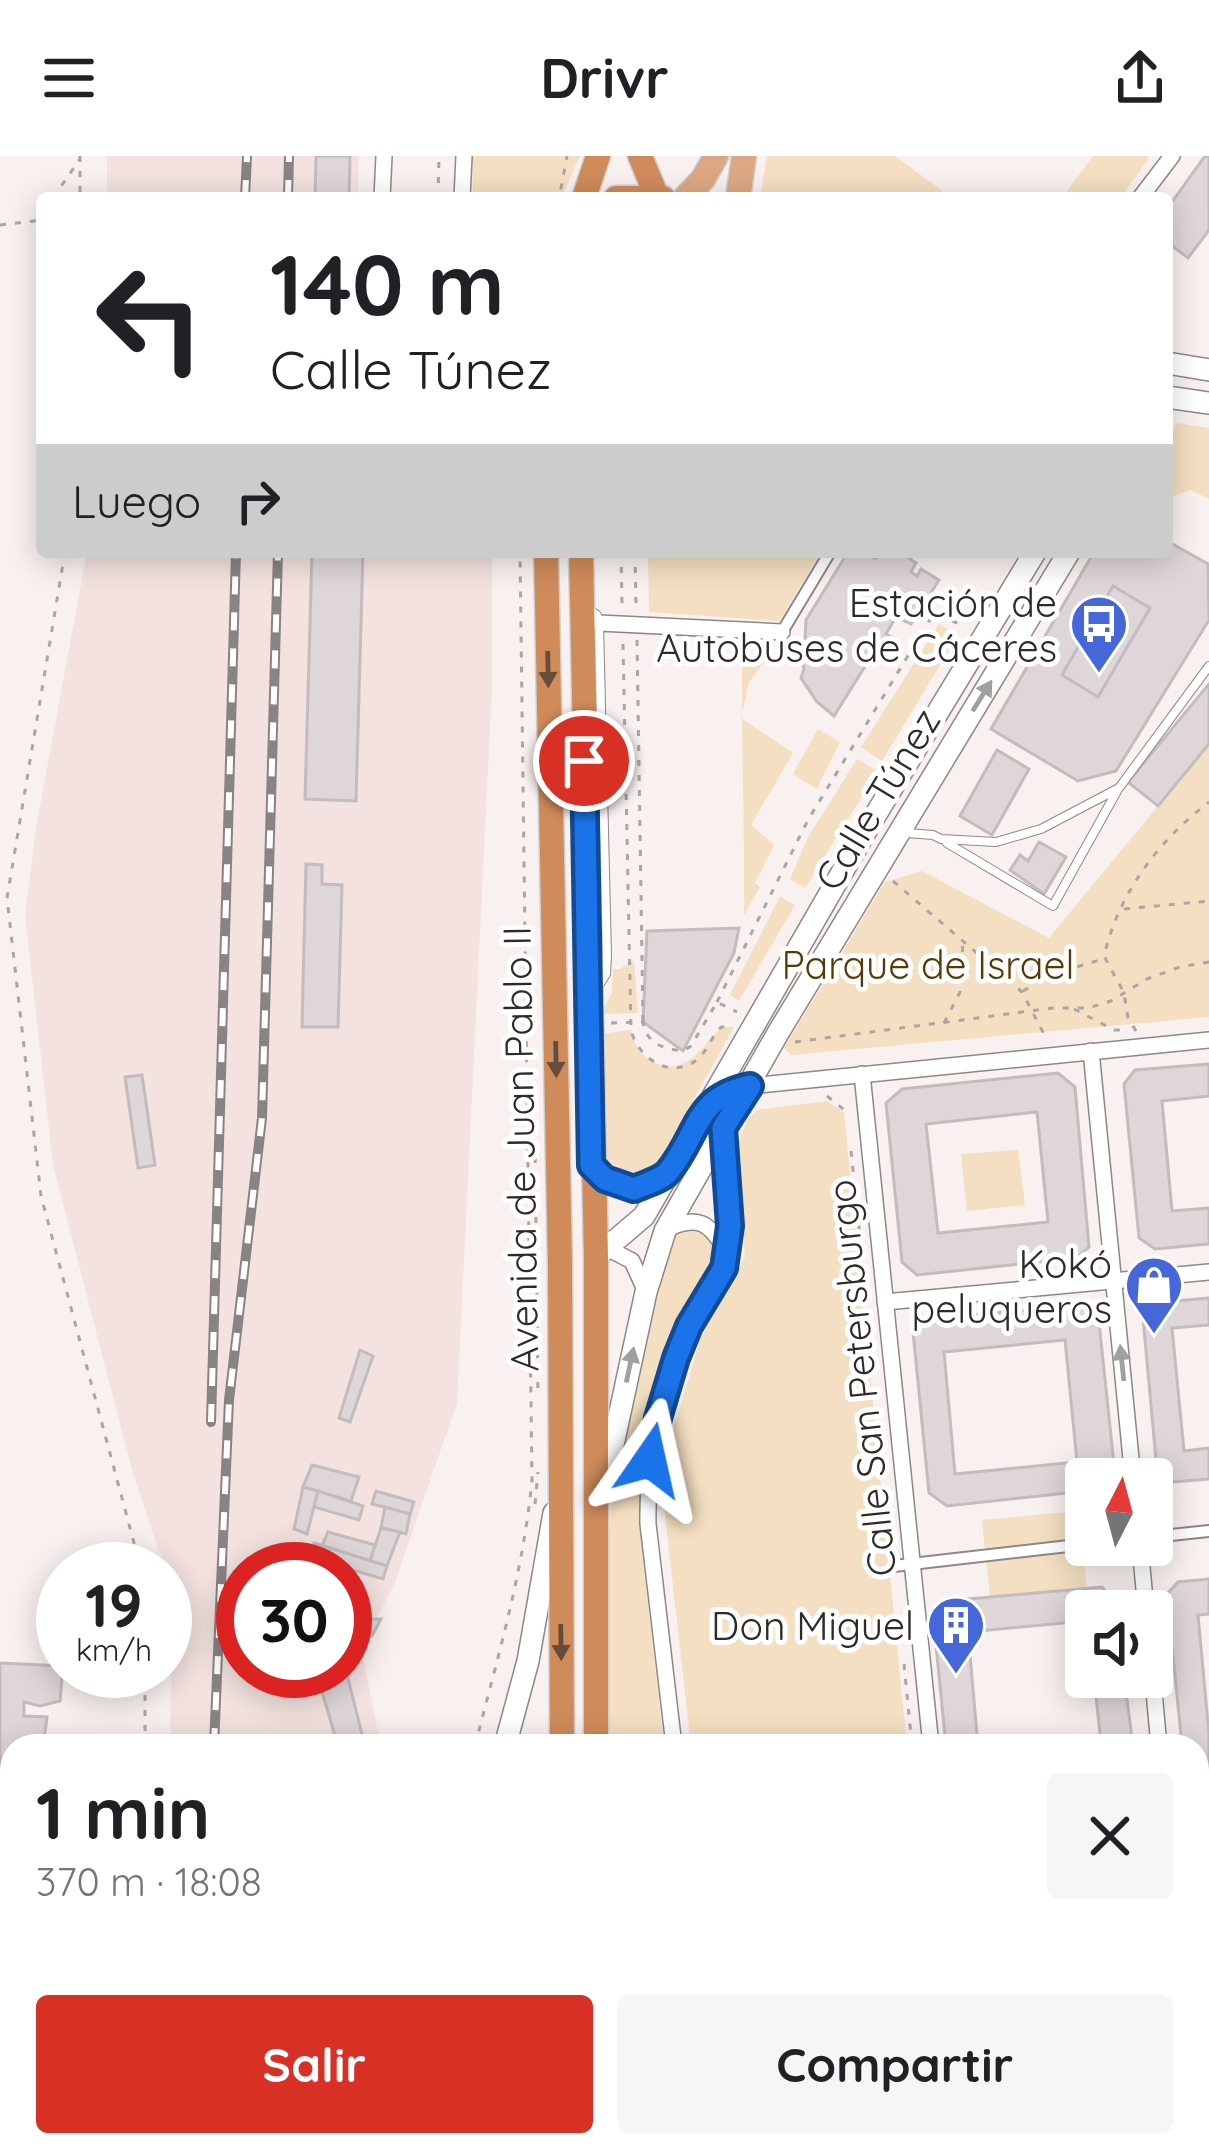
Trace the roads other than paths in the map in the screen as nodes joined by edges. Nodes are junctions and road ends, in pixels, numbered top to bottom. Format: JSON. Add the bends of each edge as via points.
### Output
{"nodes":[{"id":1,"x":384,"y":156,"type":"edge"},
{"id":2,"x":464,"y":156,"type":"edge"},
{"id":3,"x":598,"y":156,"type":"edge"},
{"id":4,"x":640,"y":156,"type":"edge"},
{"id":5,"x":716,"y":156,"type":"edge"},
{"id":6,"x":744,"y":156,"type":"edge"},
{"id":7,"x":1172,"y":156,"type":"edge"},
{"id":8,"x":382,"y":192,"type":"edge"},
{"id":9,"x":462,"y":192,"type":"edge"},
{"id":10,"x":586,"y":192,"type":"edge"},
{"id":11,"x":658,"y":192,"type":"edge"},
{"id":12,"x":691,"y":192,"type":"edge"},
{"id":13,"x":739,"y":192,"type":"edge"},
{"id":14,"x":1145,"y":192,"type":"edge"},
{"id":15,"x":1173,"y":364,"type":"edge"},
{"id":16,"x":1209,"y":370,"type":"edge"},
{"id":17,"x":1173,"y":398,"type":"edge"},
{"id":18,"x":1209,"y":403,"type":"edge"},
{"id":19,"x":546,"y":558,"type":"edge"},
{"id":20,"x":582,"y":558,"type":"edge"},
{"id":21,"x":826,"y":558,"type":"edge"},
{"id":22,"x":1031,"y":558,"type":"edge"},
{"id":23,"x":1065,"y":558,"type":"edge"},
{"id":24,"x":591,"y":614,"type":"junction"},
{"id":25,"x":782,"y":632,"type":"joint"},
{"id":26,"x":1209,"y":666,"type":"edge"},
{"id":27,"x":1119,"y":788,"type":"junction"},
{"id":28,"x":867,"y":829,"type":"junction"},
{"id":29,"x":899,"y":832,"type":"junction"},
{"id":30,"x":940,"y":839,"type":"junction"},
{"id":31,"x":1209,"y":1040,"type":"edge"},
{"id":32,"x":741,"y":1044,"type":"junction"},
{"id":33,"x":1091,"y":1051,"type":"junction"},
{"id":34,"x":862,"y":1075,"type":"junction"},
{"id":35,"x":750,"y":1086,"type":"junction"},
{"id":36,"x":710,"y":1101,"type":"junction"},
{"id":37,"x":723,"y":1128,"type":"junction"},
{"id":38,"x":591,"y":1165,"type":"junction"},
{"id":39,"x":666,"y":1176,"type":"junction"},
{"id":40,"x":665,"y":1231,"type":"junction"},
{"id":41,"x":726,"y":1251,"type":"junction"},
{"id":42,"x":601,"y":1252,"type":"junction"},
{"id":43,"x":560,"y":1265,"type":"junction"},
{"id":44,"x":1209,"y":1272,"type":"edge"},
{"id":45,"x":1113,"y":1281,"type":"junction"},
{"id":46,"x":646,"y":1292,"type":"junction"},
{"id":47,"x":885,"y":1302,"type":"junction"},
{"id":48,"x":1131,"y":1458,"type":"edge"},
{"id":49,"x":559,"y":1484,"type":"junction"},
{"id":50,"x":596,"y":1520,"type":"junction"},
{"id":51,"x":1209,"y":1531,"type":"edge"},
{"id":52,"x":1173,"y":1535,"type":"edge"},
{"id":53,"x":1065,"y":1546,"type":"edge"},
{"id":54,"x":914,"y":1564,"type":"junction"},
{"id":55,"x":894,"y":1567,"type":"dead end"},
{"id":56,"x":528,"y":1661,"type":"junction"},
{"id":57,"x":1155,"y":1698,"type":"edge"},
{"id":58,"x":508,"y":1734,"type":"edge"},
{"id":59,"x":519,"y":1734,"type":"edge"},
{"id":60,"x":562,"y":1734,"type":"edge"},
{"id":61,"x":596,"y":1734,"type":"edge"},
{"id":62,"x":673,"y":1734,"type":"edge"},
{"id":63,"x":930,"y":1734,"type":"edge"},
{"id":64,"x":1159,"y":1734,"type":"edge"}],
"edges":[{"from":1,"to":8,"type":"street"},
{"from":2,"to":9,"type":"street"},
{"from":3,"to":10,"type":"highway"},
{"from":4,"to":11,"type":"highway"},
{"from":5,"to":12,"type":"main road"},
{"from":6,"to":13,"type":"main road"},
{"from":7,"to":14,"type":"street"},
{"from":15,"to":16,"type":"main road"},
{"from":17,"to":18,"type":"main road"},
{"from":19,"to":43,"type":"highway","name":"Avenida de Juan Pablo II","one_way":true},
{"from":20,"to":24,"type":"highway","name":"Avenida de Juan Pablo II"},
{"from":21,"to":25,"type":"street"},
{"from":22,"to":28,"type":"main road","name":"Calle Túnez"},
{"from":29,"to":23,"type":"main road","name":"Calle Túnez","one_way":true},
{"from":24,"to":25,"type":"street","via":[[629,625]]},
{"from":24,"to":38,"type":"highway","name":"Avenida de Juan Pablo II"},
{"from":26,"to":27,"type":"lane"},
{"from":27,"to":30,"type":"lane","via":[[1041,829],[996,842]]},
{"from":27,"to":30,"type":"lane","via":[[1053,906]]},
{"from":28,"to":29,"type":"street"},
{"from":28,"to":32,"type":"main road","name":"Calle Túnez"},
{"from":29,"to":30,"type":"lane"},
{"from":29,"to":35,"type":"main road","name":"Calle Túnez"},
{"from":31,"to":33,"type":"street","via":[[1137,1038]]},
{"from":32,"to":35,"type":"street"},
{"from":32,"to":36,"type":"main road","name":"Calle Túnez"},
{"from":33,"to":34,"type":"street"},
{"from":33,"to":45,"type":"street"},
{"from":34,"to":35,"type":"street"},
{"from":34,"to":47,"type":"street","name":"Calle San Petersburgo"},
{"from":35,"to":36,"type":"street"},
{"from":35,"to":37,"type":"main road","name":"Calle Túnez"},
{"from":36,"to":39,"type":"main road","name":"Calle Túnez"},
{"from":37,"to":40,"type":"main road","name":"Calle Túnez"},
{"from":37,"to":41,"type":"street"},
{"from":38,"to":39,"type":"street","via":[[634,1189]]},
{"from":38,"to":42,"type":"highway","name":"Avenida de Juan Pablo II"},
{"from":39,"to":42,"type":"main road","name":"Calle Túnez","via":[[644,1216]]},
{"from":40,"to":41,"type":"street","via":[[686,1220],[702,1223]]},
{"from":40,"to":46,"type":"main road","name":"Calle Túnez"},
{"from":41,"to":62,"type":"street","via":[[676,1358],[650,1460],[648,1524]]},
{"from":42,"to":43,"type":"highway"},
{"from":42,"to":46,"type":"street","via":[[632,1261]]},
{"from":42,"to":50,"type":"highway","name":"Avenida de Juan Pablo II"},
{"from":43,"to":49,"type":"highway","name":"Avenida de Juan Pablo II"},
{"from":44,"to":45,"type":"street"},
{"from":45,"to":47,"type":"street"},
{"from":48,"to":45,"type":"street","one_way":true},
{"from":50,"to":46,"type":"main road","name":"Calle Túnez","one_way":true},
{"from":47,"to":54,"type":"street","name":"Calle San Petersburgo"},
{"from":49,"to":56,"type":"main road"},
{"from":49,"to":60,"type":"highway","name":"Avenida de Juan Pablo II","one_way":true},
{"from":50,"to":61,"type":"highway","name":"Avenida de Juan Pablo II"},
{"from":51,"to":52,"type":"street"},
{"from":53,"to":54,"type":"street"},
{"from":54,"to":55,"type":"street"},
{"from":54,"to":63,"type":"street","name":"Calle San Petersburgo"},
{"from":56,"to":58,"type":"main road"},
{"from":56,"to":59,"type":"main road"},
{"from":57,"to":64,"type":"street"}]}
